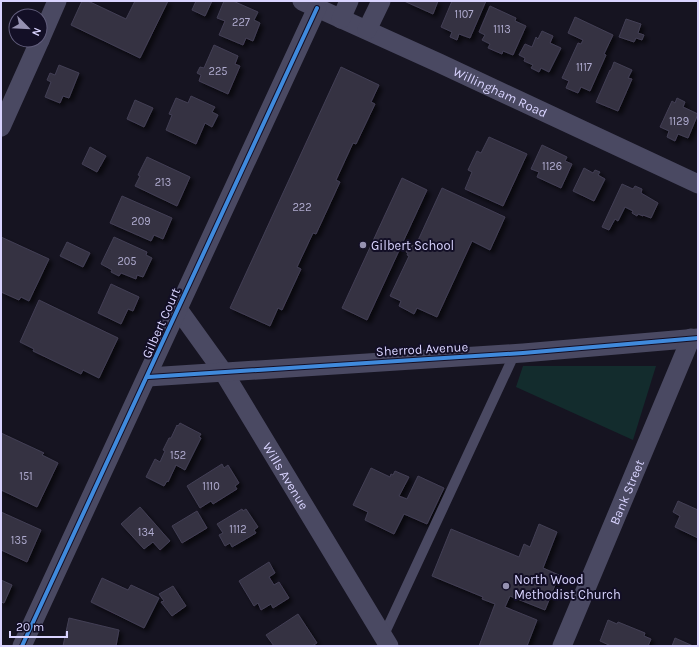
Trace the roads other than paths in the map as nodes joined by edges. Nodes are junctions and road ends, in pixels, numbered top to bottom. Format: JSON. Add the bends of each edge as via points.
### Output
{"nodes":[{"id":1,"x":57,"y":1,"type":"edge"},
{"id":2,"x":349,"y":1,"type":"edge"},
{"id":3,"x":381,"y":1,"type":"edge"},
{"id":4,"x":310,"y":4,"type":"edge"},
{"id":5,"x":341,"y":19,"type":"junction"},
{"id":6,"x":48,"y":22,"type":"edge"},
{"id":7,"x":367,"y":30,"type":"junction"},
{"id":8,"x":36,"y":48,"type":"edge"},
{"id":9,"x":1,"y":127,"type":"edge"},
{"id":10,"x":698,"y":184,"type":"edge"},
{"id":11,"x":178,"y":309,"type":"junction"},
{"id":12,"x":694,"y":338,"type":"edge"},
{"id":13,"x":515,"y":353,"type":"junction"},
{"id":14,"x":224,"y":373,"type":"junction"},
{"id":15,"x":148,"y":377,"type":"junction"},
{"id":16,"x":386,"y":642,"type":"edge"},
{"id":17,"x":22,"y":646,"type":"edge"},
{"id":18,"x":562,"y":646,"type":"edge"}],
"edges":[{"from":1,"to":6,"type":"street"},
{"from":2,"to":5,"type":"street"},
{"from":3,"to":7,"type":"street"},
{"from":4,"to":5,"type":"street","name":"Willingham Road"},
{"from":4,"to":11,"type":"street","name":"Gilbert Court"},
{"from":5,"to":7,"type":"street","name":"Willingham Road"},
{"from":7,"to":10,"type":"street","name":"Willingham Road"},
{"from":8,"to":9,"type":"street"},
{"from":11,"to":14,"type":"street","name":"Wills Avenue"},
{"from":11,"to":15,"type":"street","name":"Gilbert Court"},
{"from":12,"to":13,"type":"street","name":"Sherrod Avenue"},
{"from":12,"to":18,"type":"street","name":"Bank Street"},
{"from":13,"to":14,"type":"street","name":"Sherrod Avenue"},
{"from":13,"to":16,"type":"lane"},
{"from":14,"to":15,"type":"street","name":"Sherrod Avenue"},
{"from":14,"to":16,"type":"street","name":"Wills Avenue"},
{"from":15,"to":17,"type":"street","name":"Gilbert Court"}]}
